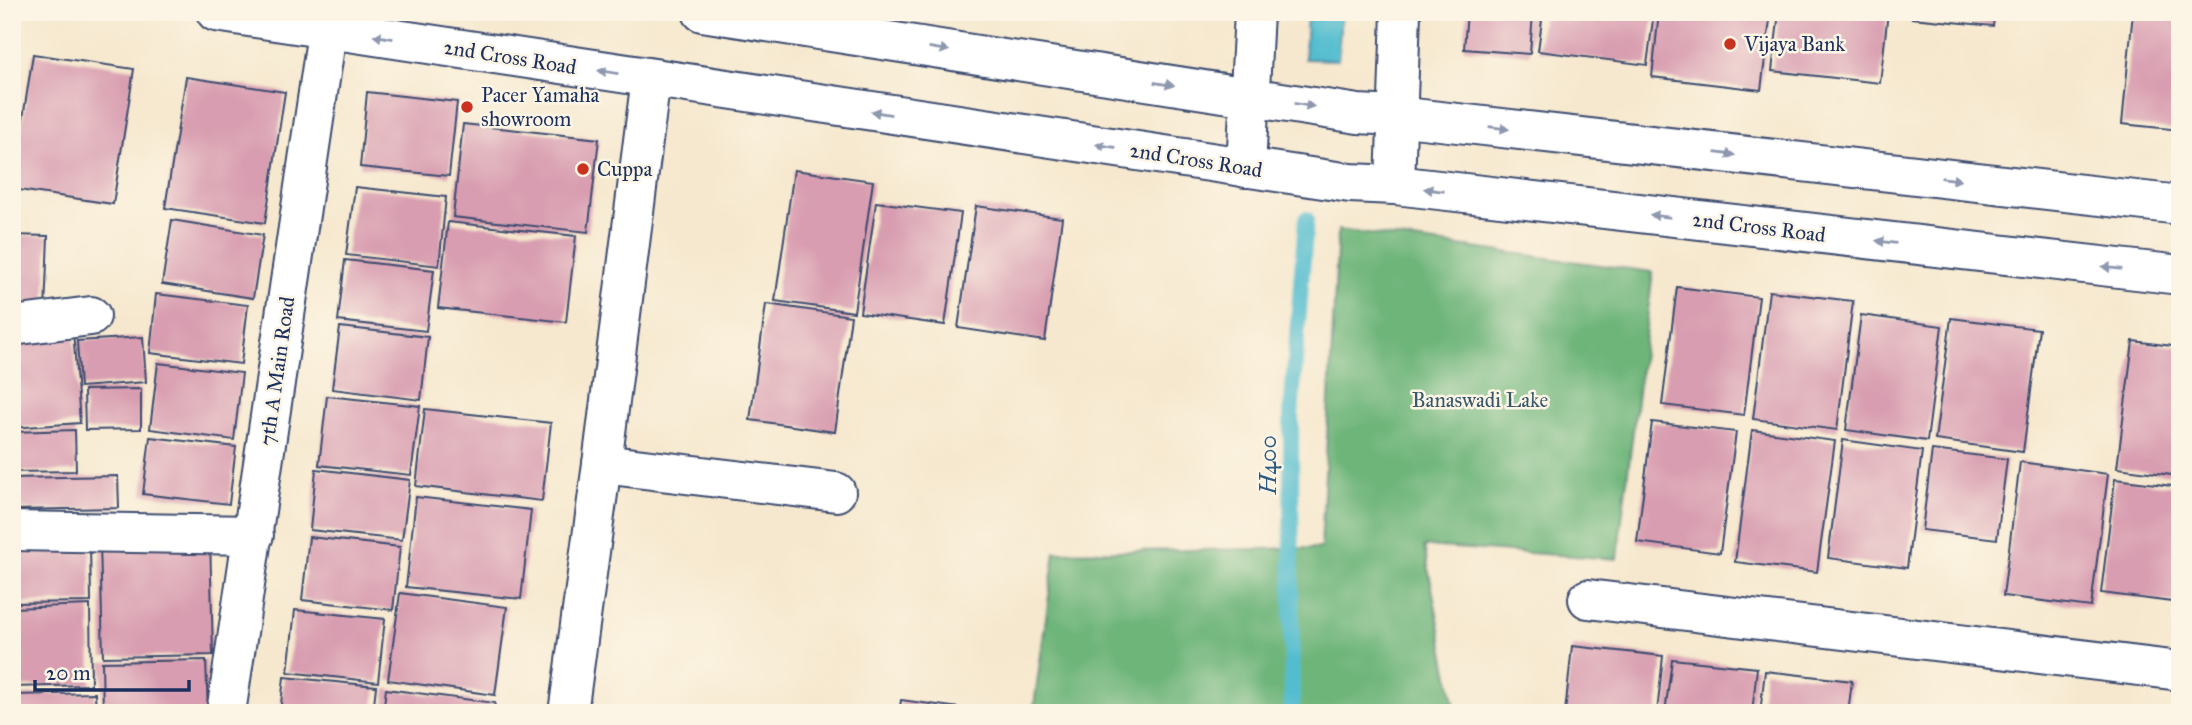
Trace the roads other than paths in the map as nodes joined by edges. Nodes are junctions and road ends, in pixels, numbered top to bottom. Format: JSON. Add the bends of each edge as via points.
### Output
{"nodes":[{"id":1,"x":216,"y":12,"type":"edge"},
{"id":2,"x":702,"y":12,"type":"edge"},
{"id":3,"x":1254,"y":12,"type":"edge"},
{"id":4,"x":1401,"y":12,"type":"edge"},
{"id":5,"x":328,"y":21,"type":"edge"},
{"id":6,"x":651,"y":78,"type":"junction"},
{"id":7,"x":1250,"y":97,"type":"junction"},
{"id":8,"x":1396,"y":116,"type":"junction"},
{"id":9,"x":1247,"y":167,"type":"junction"},
{"id":10,"x":1395,"y":185,"type":"junction"},
{"id":11,"x":2180,"y":205,"type":"edge"},
{"id":12,"x":2180,"y":275,"type":"edge"},
{"id":13,"x":91,"y":316,"type":"dead end"},
{"id":14,"x":12,"y":326,"type":"edge"},
{"id":15,"x":602,"y":464,"type":"junction"},
{"id":16,"x":836,"y":492,"type":"dead end"},
{"id":17,"x":12,"y":531,"type":"edge"},
{"id":18,"x":254,"y":535,"type":"junction"},
{"id":19,"x":1588,"y":598,"type":"dead end"},
{"id":20,"x":2180,"y":671,"type":"edge"},
{"id":21,"x":226,"y":713,"type":"edge"},
{"id":22,"x":568,"y":713,"type":"edge"}],
"edges":[{"from":1,"to":5,"type":"street","name":"2nd Cross Road"},
{"from":2,"to":7,"type":"street","one_way":true},
{"from":3,"to":7,"type":"street"},
{"from":4,"to":8,"type":"street"},
{"from":6,"to":5,"type":"street","name":"2nd Cross Road","one_way":true},
{"from":5,"to":18,"type":"street","name":"7th A Main Road"},
{"from":9,"to":6,"type":"street","name":"2nd Cross Road","one_way":true},
{"from":6,"to":15,"type":"street"},
{"from":7,"to":8,"type":"street","one_way":true},
{"from":7,"to":9,"type":"street"},
{"from":8,"to":10,"type":"street"},
{"from":8,"to":11,"type":"street","one_way":true},
{"from":9,"to":10,"type":"street","name":"2nd Cross Road"},
{"from":12,"to":10,"type":"street","name":"2nd Cross Road","one_way":true},
{"from":13,"to":14,"type":"street"},
{"from":15,"to":16,"type":"street"},
{"from":15,"to":22,"type":"street"},
{"from":17,"to":18,"type":"street"},
{"from":18,"to":21,"type":"street","name":"7th A Main Road"},
{"from":19,"to":20,"type":"street"}]}
